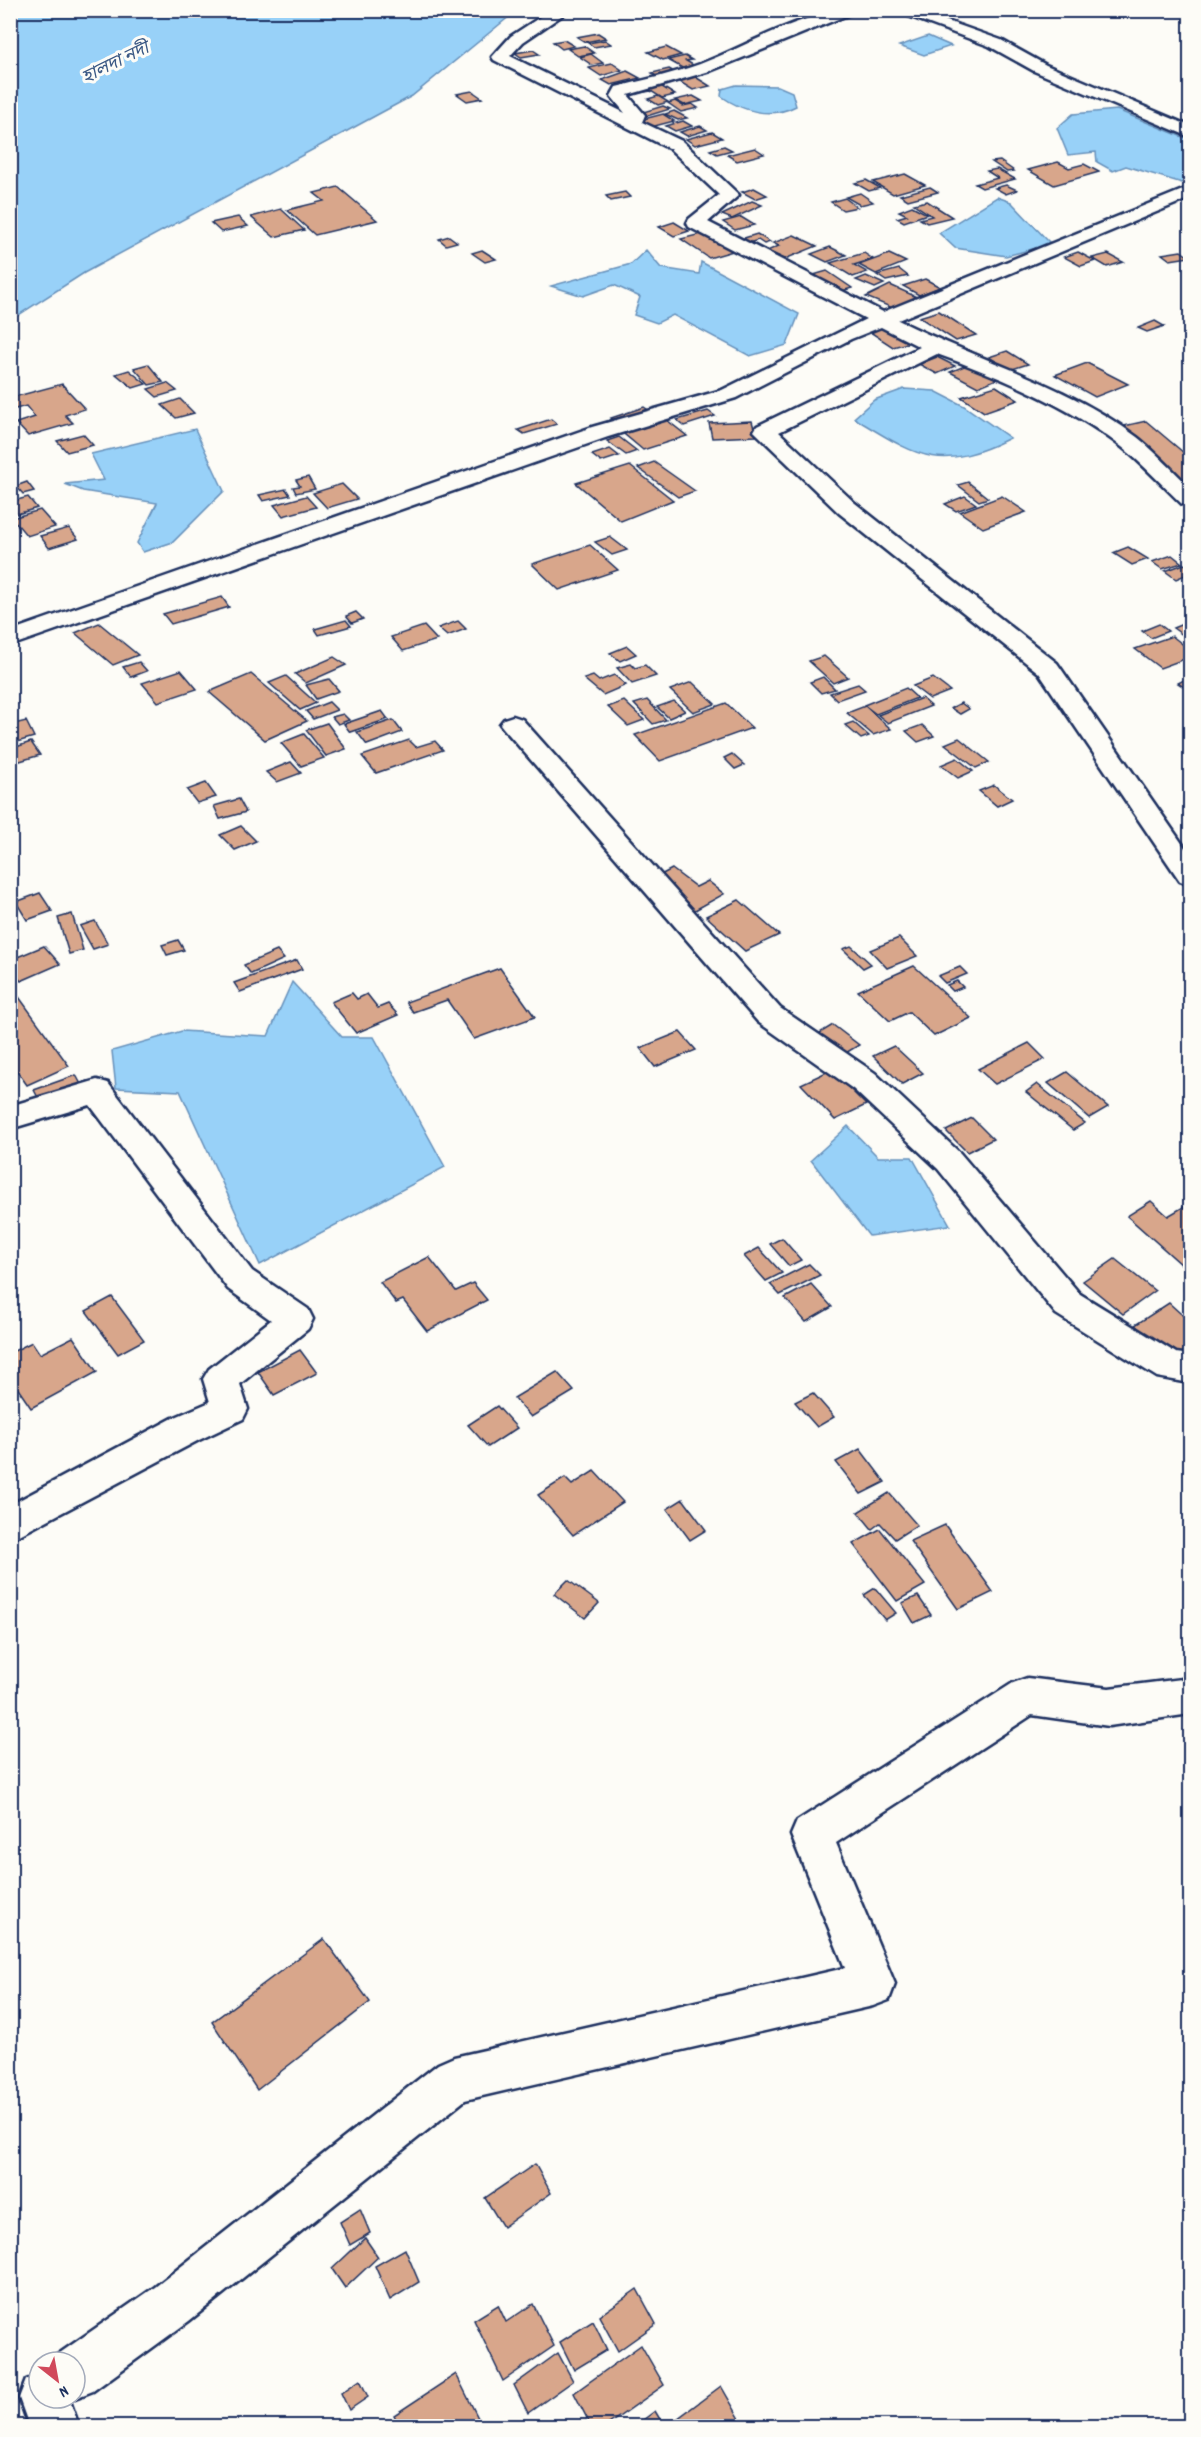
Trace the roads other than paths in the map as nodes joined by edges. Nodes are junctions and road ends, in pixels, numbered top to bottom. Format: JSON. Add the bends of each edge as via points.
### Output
{"nodes":[{"id":1,"x":563,"y":10,"type":"edge"},
{"id":2,"x":853,"y":10,"type":"edge"},
{"id":3,"x":899,"y":10,"type":"edge"},
{"id":4,"x":633,"y":124,"type":"junction"},
{"id":5,"x":1191,"y":132,"type":"edge"},
{"id":6,"x":1191,"y":192,"type":"edge"},
{"id":7,"x":885,"y":319,"type":"junction"},
{"id":8,"x":936,"y":347,"type":"junction"},
{"id":9,"x":1191,"y":499,"type":"edge"},
{"id":10,"x":10,"y":639,"type":"edge"},
{"id":11,"x":513,"y":724,"type":"dead end"},
{"id":12,"x":1191,"y":875,"type":"edge"},
{"id":13,"x":10,"y":1118,"type":"edge"},
{"id":14,"x":1191,"y":1369,"type":"edge"},
{"id":15,"x":10,"y":1524,"type":"edge"},
{"id":16,"x":1191,"y":1696,"type":"edge"},
{"id":17,"x":87,"y":2364,"type":"edge"},
{"id":18,"x":48,"y":2410,"type":"edge"},
{"id":19,"x":54,"y":2427,"type":"edge"}],
"edges":[{"from":1,"to":4,"type":"street","via":[[517,39],[500,57]]},
{"from":2,"to":4,"type":"street","via":[[783,34],[704,68],[622,91],[619,96],[636,115]]},
{"from":3,"to":5,"type":"street","via":[[995,43],[1040,68]]},
{"from":4,"to":7,"type":"street","via":[[676,145],[730,195],[696,223]]},
{"from":6,"to":7,"type":"street"},
{"from":7,"to":8,"type":"street"},
{"from":7,"to":10,"type":"street","via":[[844,335],[729,394],[600,432]]},
{"from":8,"to":9,"type":"street","via":[[994,368],[1067,403],[1129,442]]},
{"from":8,"to":12,"type":"street","via":[[765,431],[847,508],[1048,668]]},
{"from":11,"to":14,"type":"street","via":[[769,1015],[864,1081],[949,1161],[1068,1304],[1169,1367]]},
{"from":13,"to":15,"type":"street","via":[[97,1091],[240,1280],[296,1319],[221,1379],[230,1409]]},
{"from":16,"to":17,"type":"street","via":[[1109,1707],[1027,1696],[812,1835],[873,1984],[454,2080],[172,2304]]},
{"from":18,"to":19,"type":"street"}]}
